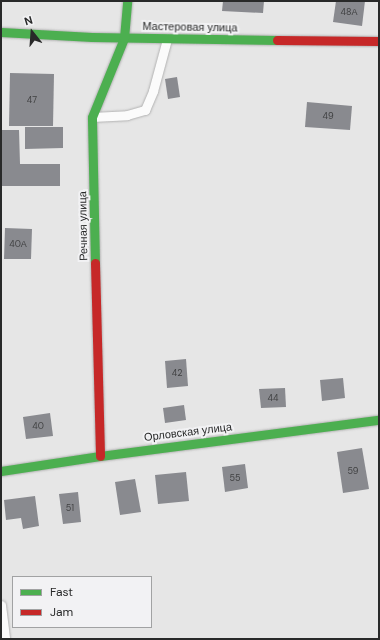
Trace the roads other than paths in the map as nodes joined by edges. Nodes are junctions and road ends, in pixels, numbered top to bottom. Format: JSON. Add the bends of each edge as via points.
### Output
{"nodes":[{"id":1,"x":127,"y":1,"type":"edge"},
{"id":2,"x":1,"y":32,"type":"edge"},
{"id":3,"x":124,"y":38,"type":"junction"},
{"id":4,"x":168,"y":39,"type":"junction"},
{"id":5,"x":379,"y":40,"type":"edge"},
{"id":6,"x":92,"y":117,"type":"junction"},
{"id":7,"x":379,"y":420,"type":"edge"},
{"id":8,"x":100,"y":456,"type":"junction"},
{"id":9,"x":1,"y":471,"type":"edge"},
{"id":10,"x":1,"y":605,"type":"edge"},
{"id":11,"x":5,"y":639,"type":"edge"}],
"edges":[{"from":1,"to":3,"type":"street","name":"Речная улица"},
{"from":2,"to":3,"type":"street","name":"Мастеровая улица"},
{"from":3,"to":4,"type":"street","name":"Мастеровая улица"},
{"from":3,"to":6,"type":"street","name":"Речная улица"},
{"from":4,"to":5,"type":"street","name":"Мастеровая улица"},
{"from":4,"to":6,"type":"lane","via":[[145,110],[127,115]]},
{"from":6,"to":8,"type":"street","name":"Речная улица"},
{"from":7,"to":8,"type":"street","name":"Орловская улица"},
{"from":8,"to":9,"type":"street","name":"Орловская улица"},
{"from":10,"to":11,"type":"lane"}]}
